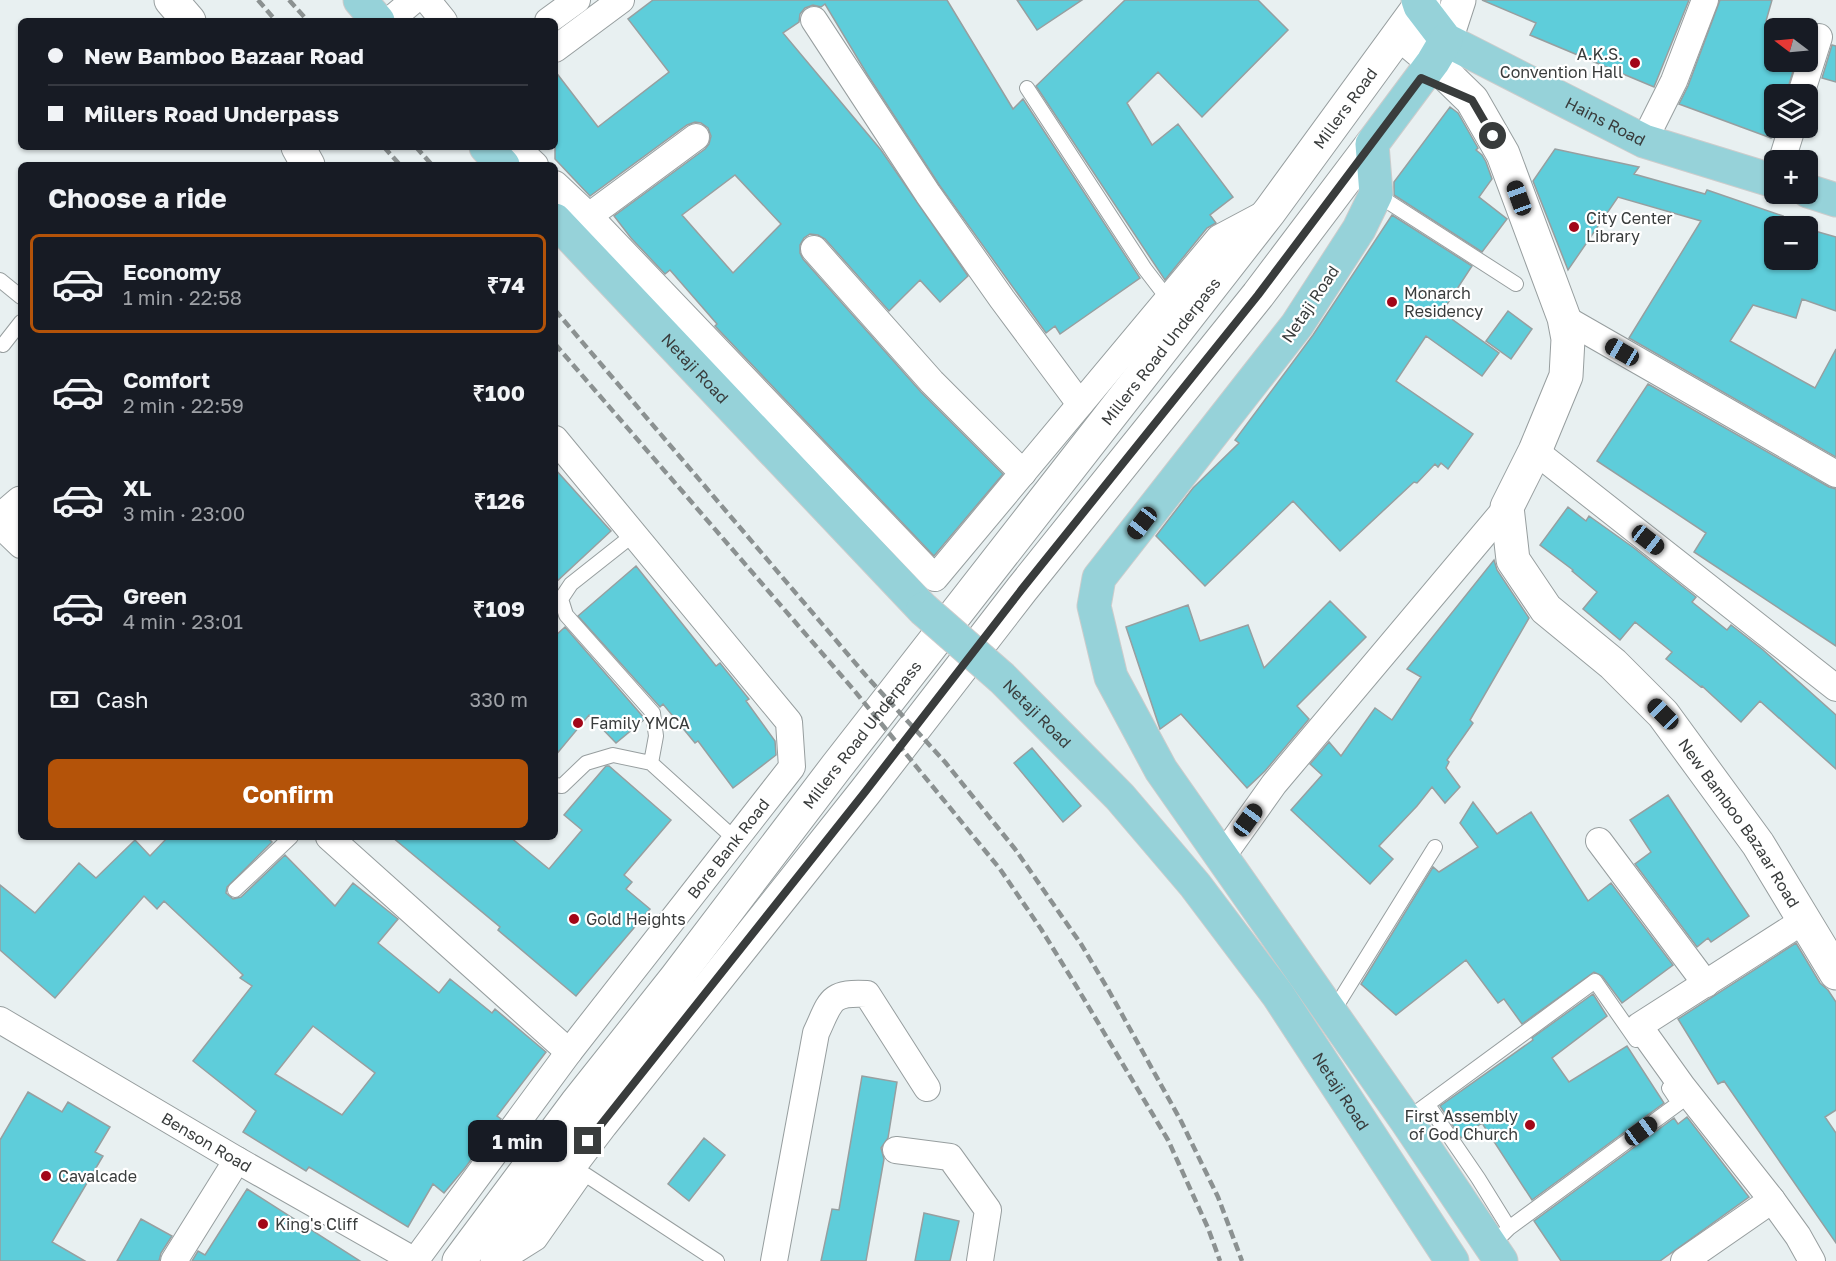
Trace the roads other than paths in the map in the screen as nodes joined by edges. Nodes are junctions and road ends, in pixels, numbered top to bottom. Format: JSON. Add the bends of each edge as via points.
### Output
{"nodes":[{"id":1,"x":171,"y":0,"type":"edge"},
{"id":2,"x":414,"y":0,"type":"edge"},
{"id":3,"x":427,"y":0,"type":"edge"},
{"id":4,"x":577,"y":0,"type":"edge"},
{"id":5,"x":621,"y":0,"type":"edge"},
{"id":6,"x":1460,"y":0,"type":"edge"},
{"id":7,"x":1705,"y":0,"type":"edge"},
{"id":8,"x":1421,"y":2,"type":"edge"},
{"id":9,"x":374,"y":10,"type":"edge"},
{"id":10,"x":186,"y":18,"type":"edge"},
{"id":11,"x":442,"y":18,"type":"edge"},
{"id":12,"x":552,"y":18,"type":"edge"},
{"id":13,"x":814,"y":20,"type":"dead end"},
{"id":14,"x":1400,"y":34,"type":"junction"},
{"id":15,"x":1819,"y":37,"type":"dead end"},
{"id":16,"x":558,"y":47,"type":"edge"},
{"id":17,"x":1434,"y":60,"type":"junction"},
{"id":18,"x":1805,"y":84,"type":"edge"},
{"id":19,"x":1028,"y":88,"type":"dead end"},
{"id":20,"x":696,"y":136,"type":"dead end"},
{"id":21,"x":1644,"y":141,"type":"junction"},
{"id":22,"x":1372,"y":144,"type":"junction"},
{"id":23,"x":489,"y":150,"type":"edge"},
{"id":24,"x":519,"y":150,"type":"edge"},
{"id":25,"x":500,"y":162,"type":"edge"},
{"id":26,"x":532,"y":162,"type":"edge"},
{"id":27,"x":1764,"y":178,"type":"edge"},
{"id":28,"x":558,"y":187,"type":"edge"},
{"id":29,"x":1376,"y":194,"type":"junction"},
{"id":30,"x":1818,"y":194,"type":"edge"},
{"id":31,"x":1836,"y":200,"type":"edge"},
{"id":32,"x":1270,"y":211,"type":"junction"},
{"id":33,"x":589,"y":216,"type":"junction"},
{"id":34,"x":558,"y":223,"type":"edge"},
{"id":35,"x":814,"y":249,"type":"dead end"},
{"id":36,"x":0,"y":280,"type":"edge"},
{"id":37,"x":1516,"y":284,"type":"dead end"},
{"id":38,"x":18,"y":295,"type":"edge"},
{"id":39,"x":1168,"y":299,"type":"junction"},
{"id":40,"x":1564,"y":318,"type":"junction"},
{"id":41,"x":18,"y":326,"type":"edge"},
{"id":42,"x":3,"y":345,"type":"dead end"},
{"id":43,"x":1080,"y":404,"type":"junction"},
{"id":44,"x":558,"y":443,"type":"edge"},
{"id":45,"x":1535,"y":451,"type":"junction"},
{"id":46,"x":1023,"y":472,"type":"junction"},
{"id":47,"x":1836,"y":474,"type":"edge"},
{"id":48,"x":18,"y":506,"type":"edge"},
{"id":49,"x":1507,"y":507,"type":"junction"},
{"id":50,"x":0,"y":523,"type":"edge"},
{"id":51,"x":633,"y":535,"type":"junction"},
{"id":52,"x":18,"y":542,"type":"edge"},
{"id":53,"x":1836,"y":688,"type":"edge"},
{"id":54,"x":651,"y":763,"type":"junction"},
{"id":55,"x":558,"y":785,"type":"edge"},
{"id":56,"x":735,"y":839,"type":"junction"},
{"id":57,"x":288,"y":840,"type":"edge"},
{"id":58,"x":332,"y":840,"type":"edge"},
{"id":59,"x":1599,"y":841,"type":"dead end"},
{"id":60,"x":1435,"y":847,"type":"dead end"},
{"id":61,"x":1222,"y":857,"type":"junction"},
{"id":62,"x":235,"y":890,"type":"dead end"},
{"id":63,"x":1803,"y":921,"type":"junction"},
{"id":64,"x":1836,"y":973,"type":"edge"},
{"id":65,"x":1706,"y":984,"type":"junction"},
{"id":66,"x":1331,"y":1015,"type":"junction"},
{"id":67,"x":0,"y":1020,"type":"edge"},
{"id":68,"x":569,"y":1052,"type":"junction"},
{"id":69,"x":927,"y":1088,"type":"dead end"},
{"id":70,"x":1417,"y":1113,"type":"junction"},
{"id":71,"x":896,"y":1150,"type":"dead end"},
{"id":72,"x":237,"y":1160,"type":"junction"},
{"id":73,"x":1772,"y":1200,"type":"junction"},
{"id":74,"x":1500,"y":1245,"type":"edge"},
{"id":75,"x":174,"y":1261,"type":"edge"},
{"id":76,"x":415,"y":1261,"type":"edge"},
{"id":77,"x":459,"y":1261,"type":"edge"},
{"id":78,"x":497,"y":1261,"type":"edge"},
{"id":79,"x":508,"y":1261,"type":"edge"},
{"id":80,"x":717,"y":1261,"type":"edge"},
{"id":81,"x":774,"y":1261,"type":"edge"},
{"id":82,"x":980,"y":1261,"type":"edge"},
{"id":83,"x":1452,"y":1261,"type":"edge"},
{"id":84,"x":1684,"y":1261,"type":"edge"},
{"id":85,"x":1812,"y":1261,"type":"edge"}],
"edges":[{"from":1,"to":10,"type":"main road"},
{"from":2,"to":9,"type":"street"},
{"from":3,"to":11,"type":"street"},
{"from":4,"to":12,"type":"street"},
{"from":5,"to":16,"type":"street"},
{"from":6,"to":17,"type":"main road"},
{"from":7,"to":21,"type":"street","via":[[1674,81]]},
{"from":8,"to":14,"type":"main road","name":"Millers Road"},
{"from":8,"to":17,"type":"main road"},
{"from":13,"to":43,"type":"street","via":[[928,194]]},
{"from":14,"to":17,"type":"main road"},
{"from":14,"to":32,"type":"main road","name":"Millers Road"},
{"from":15,"to":18,"type":"street"},
{"from":17,"to":21,"type":"main road","name":"Hains Road"},
{"from":17,"to":22,"type":"main road"},
{"from":17,"to":40,"type":"main road","via":[[1472,100],[1503,154]]},
{"from":19,"to":39,"type":"lane"},
{"from":20,"to":33,"type":"street"},
{"from":21,"to":27,"type":"main road","name":"Hains Road"},
{"from":22,"to":29,"type":"main road","name":"Netaji Road"},
{"from":22,"to":78,"type":"main road","via":[[1258,295],[1022,589]]},
{"from":23,"to":25,"type":"main road"},
{"from":24,"to":26,"type":"street"},
{"from":28,"to":33,"type":"street"},
{"from":29,"to":37,"type":"lane"},
{"from":29,"to":61,"type":"main road","name":"Netaji Road","via":[[1359,230],[1297,325],[1099,578],[1094,606],[1111,677],[1161,770]]},
{"from":30,"to":31,"type":"main road"},
{"from":32,"to":39,"type":"street","via":[[1220,238]]},
{"from":32,"to":77,"type":"main road","name":"Millers Road Underpass","via":[[837,766]]},
{"from":33,"to":46,"type":"street","via":[[935,578]]},
{"from":34,"to":83,"type":"main road","name":"Netaji Road","bridge":true,"via":[[923,609],[1002,678],[1120,797],[1195,885],[1278,995]]},
{"from":35,"to":46,"type":"street","via":[[932,382]]},
{"from":36,"to":38,"type":"lane"},
{"from":39,"to":43,"type":"street"},
{"from":40,"to":45,"type":"main road","via":[[1568,339],[1566,376]]},
{"from":40,"to":47,"type":"street"},
{"from":41,"to":42,"type":"lane"},
{"from":43,"to":46,"type":"street"},
{"from":44,"to":51,"type":"street","name":"Bore Bank Road"},
{"from":45,"to":49,"type":"main road"},
{"from":45,"to":53,"type":"street"},
{"from":48,"to":50,"type":"main road"},
{"from":49,"to":61,"type":"street","via":[[1274,784]]},
{"from":49,"to":63,"type":"main road","name":"New Bamboo Bazaar Road","via":[[1513,560],[1546,609],[1613,664],[1663,714],[1758,844]]},
{"from":50,"to":52,"type":"street"},
{"from":51,"to":54,"type":"lane","via":[[571,584],[561,599],[566,615],[653,714],[656,736]]},
{"from":51,"to":56,"type":"street","name":"Bore Bank Road","via":[[789,722],[792,767]]},
{"from":54,"to":55,"type":"lane","via":[[613,756],[586,763]]},
{"from":54,"to":56,"type":"lane"},
{"from":56,"to":68,"type":"street","name":"Bore Bank Road"},
{"from":57,"to":62,"type":"lane"},
{"from":58,"to":68,"type":"street"},
{"from":59,"to":65,"type":"street"},
{"from":60,"to":66,"type":"lane"},
{"from":61,"to":66,"type":"main road","name":"Netaji Road"},
{"from":63,"to":64,"type":"main road","name":"New Bamboo Bazaar Road"},
{"from":63,"to":65,"type":"street"},
{"from":65,"to":73,"type":"street","via":[[1638,1026]]},
{"from":66,"to":70,"type":"main road","name":"Netaji Road"},
{"from":67,"to":72,"type":"street","name":"Benson Road"},
{"from":68,"to":76,"type":"street","name":"Bore Bank Road"},
{"from":69,"to":81,"type":"street","via":[[867,994],[845,993],[831,1001],[816,1033]]},
{"from":70,"to":74,"type":"main road","name":"Netaji Road"},
{"from":70,"to":74,"type":"lane","via":[[1595,981],[1679,1103]]},
{"from":71,"to":82,"type":"street","via":[[950,1157],[988,1210]]},
{"from":72,"to":75,"type":"street"},
{"from":72,"to":76,"type":"street","name":"Benson Road"},
{"from":73,"to":84,"type":"street"},
{"from":73,"to":85,"type":"street"},
{"from":79,"to":80,"type":"lane","via":[[539,1242],[586,1174]]}]}
